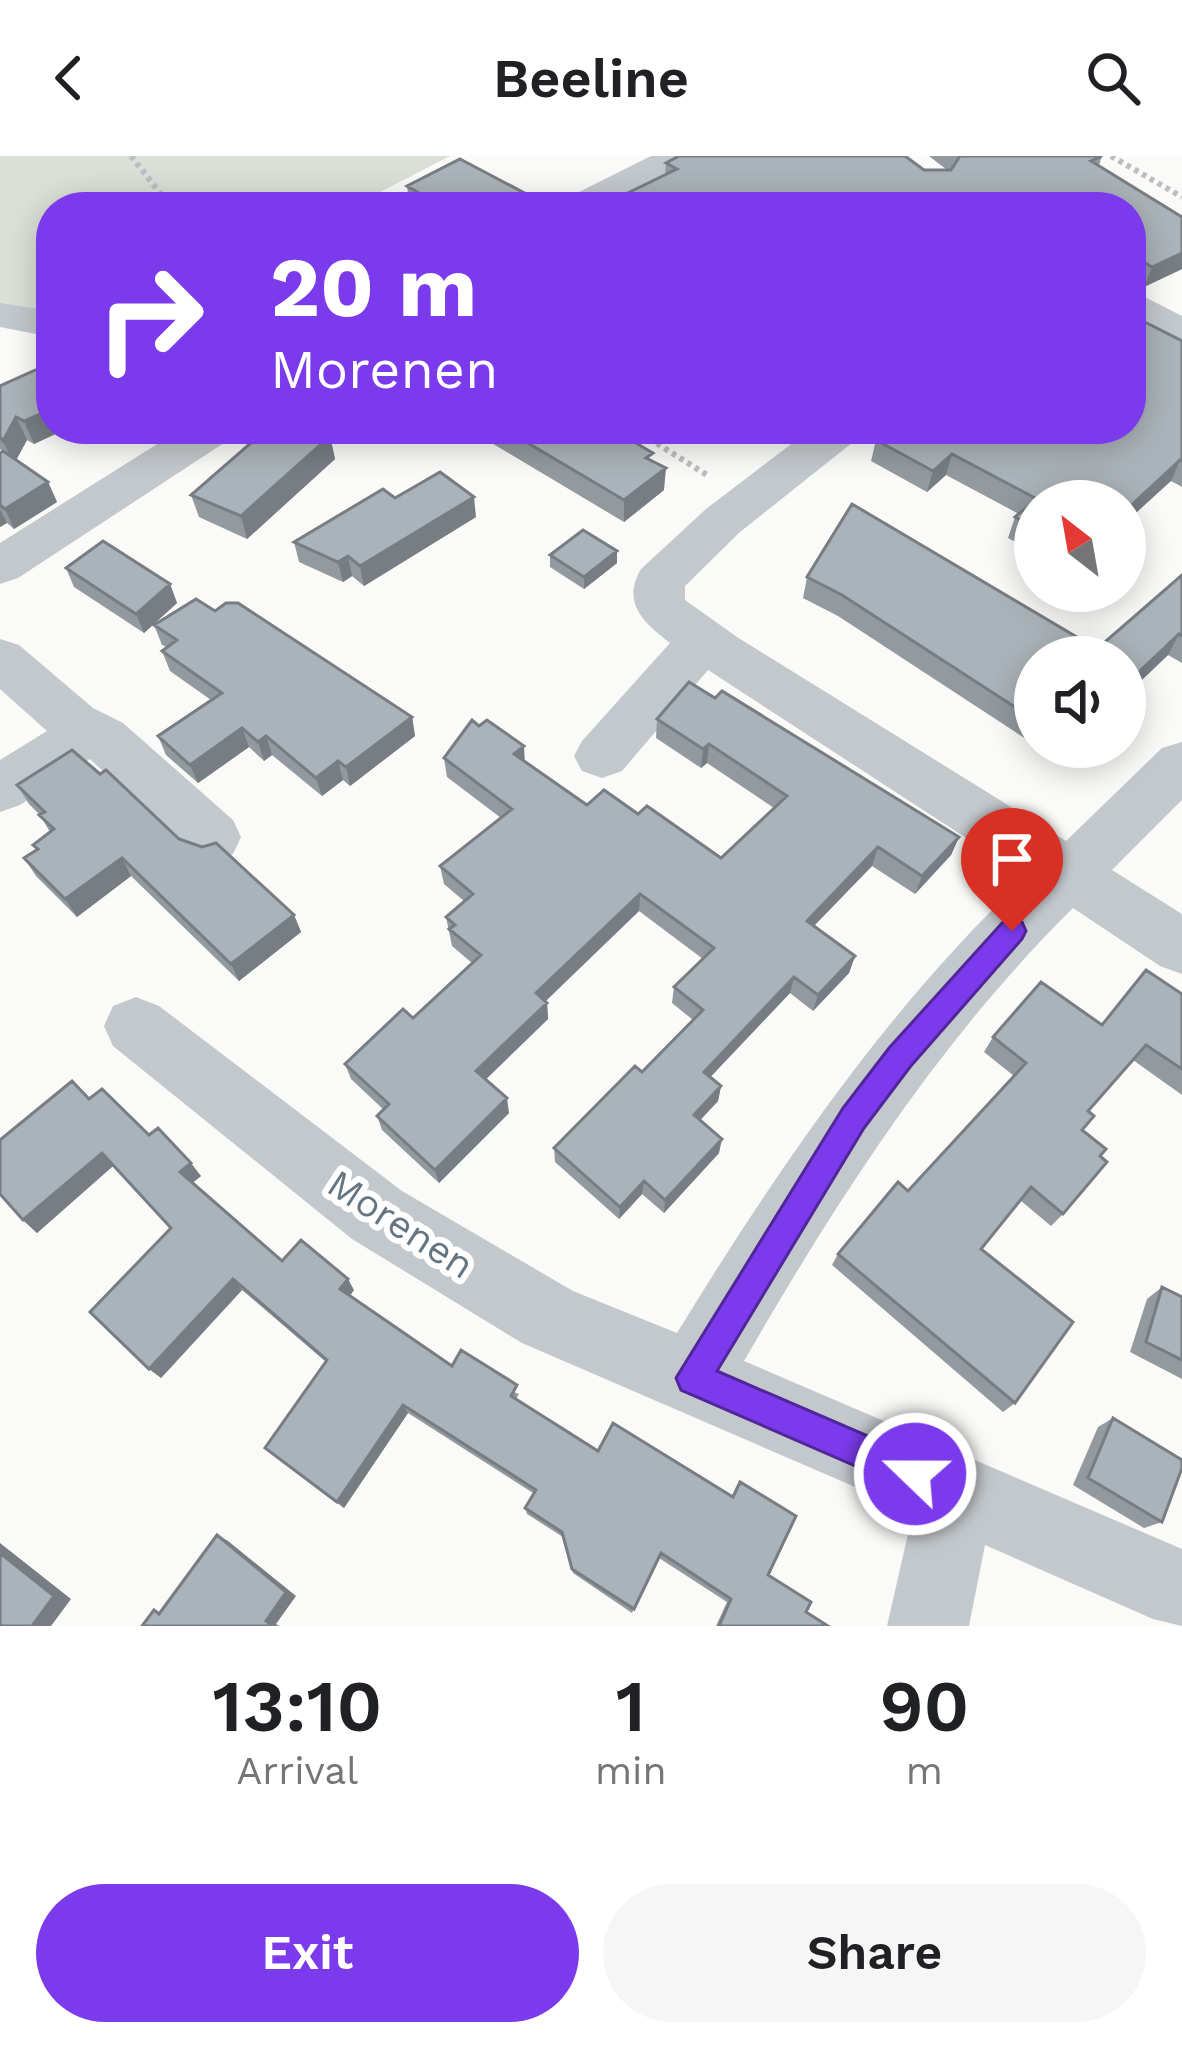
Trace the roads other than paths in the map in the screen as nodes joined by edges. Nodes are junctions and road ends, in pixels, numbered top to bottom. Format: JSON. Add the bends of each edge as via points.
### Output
{"nodes":[{"id":1,"x":680,"y":156,"type":"edge"},
{"id":2,"x":609,"y":192,"type":"edge"},
{"id":3,"x":1146,"y":312,"type":"edge"},
{"id":4,"x":4,"y":315,"type":"dead end"},
{"id":5,"x":36,"y":322,"type":"edge"},
{"id":6,"x":1182,"y":335,"type":"edge"},
{"id":7,"x":191,"y":444,"type":"edge"},
{"id":8,"x":822,"y":444,"type":"edge"},
{"id":9,"x":0,"y":566,"type":"edge"},
{"id":10,"x":703,"y":640,"type":"junction"},
{"id":11,"x":0,"y":659,"type":"edge"},
{"id":12,"x":90,"y":731,"type":"junction"},
{"id":13,"x":602,"y":756,"type":"dead end"},
{"id":14,"x":1182,"y":764,"type":"edge"},
{"id":15,"x":0,"y":789,"type":"edge"},
{"id":16,"x":212,"y":837,"type":"dead end"},
{"id":17,"x":1070,"y":874,"type":"junction"},
{"id":18,"x":1182,"y":947,"type":"edge"},
{"id":19,"x":136,"y":1026,"type":"dead end"},
{"id":20,"x":693,"y":1378,"type":"junction"},
{"id":21,"x":957,"y":1491,"type":"junction"},
{"id":22,"x":1182,"y":1590,"type":"edge"},
{"id":23,"x":928,"y":1626,"type":"edge"}],
"edges":[{"from":1,"to":2,"type":"street"},
{"from":3,"to":6,"type":"street"},
{"from":4,"to":5,"type":"street"},
{"from":7,"to":9,"type":"street"},
{"from":8,"to":10,"type":"street","via":[[659,582],[660,608]]},
{"from":10,"to":13,"type":"street"},
{"from":10,"to":17,"type":"street"},
{"from":11,"to":12,"type":"street"},
{"from":12,"to":15,"type":"street"},
{"from":12,"to":16,"type":"street"},
{"from":14,"to":17,"type":"street"},
{"from":17,"to":18,"type":"street"},
{"from":17,"to":20,"type":"street","via":[[854,1118]]},
{"from":19,"to":20,"type":"street","name":"Morenen","via":[[377,1216],[548,1317]]},
{"from":20,"to":21,"type":"street","name":"Morenen"},
{"from":21,"to":22,"type":"street","name":"Morenen"},
{"from":21,"to":23,"type":"street"}]}
